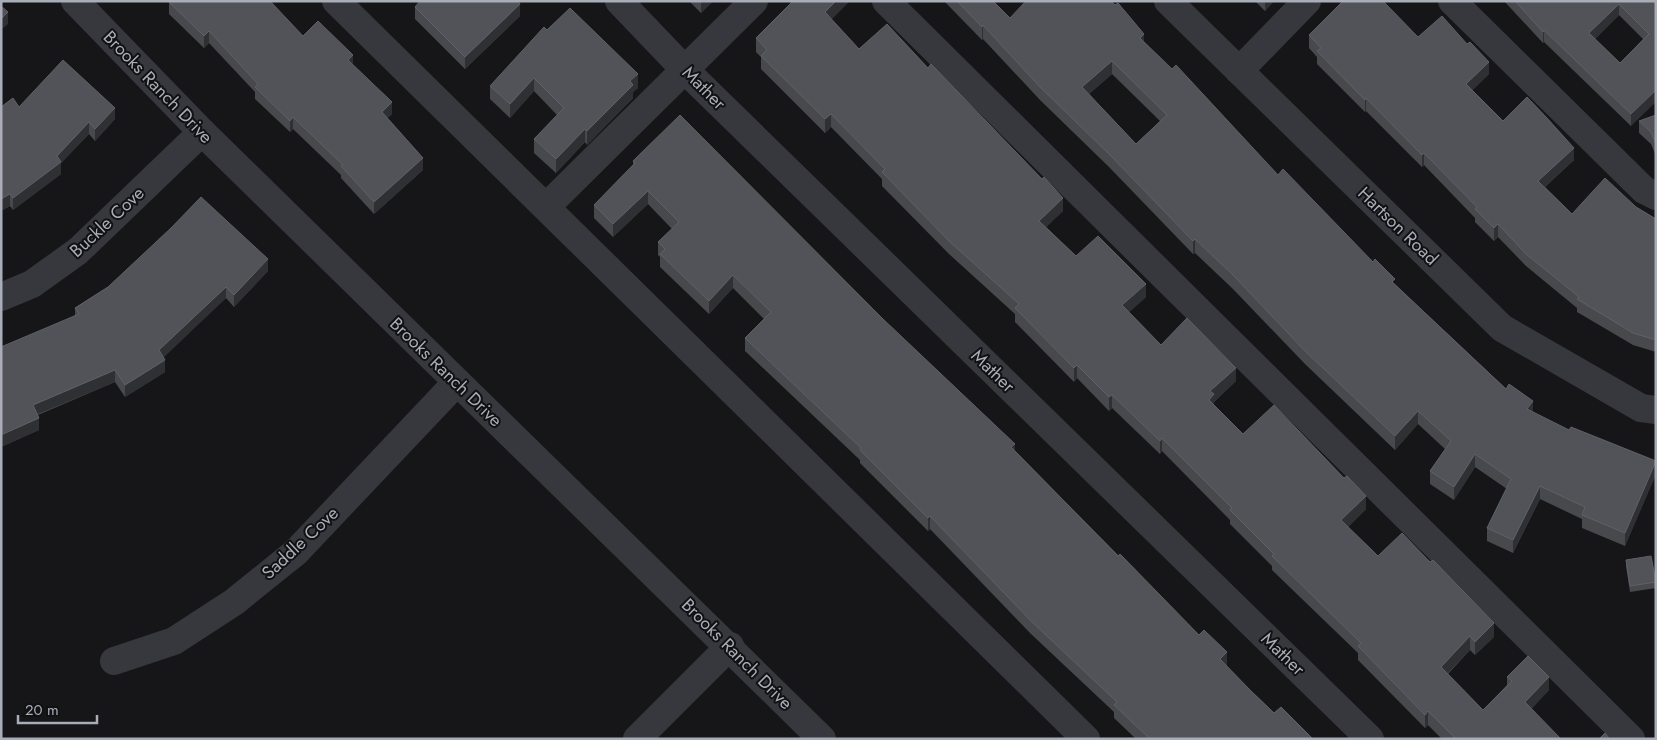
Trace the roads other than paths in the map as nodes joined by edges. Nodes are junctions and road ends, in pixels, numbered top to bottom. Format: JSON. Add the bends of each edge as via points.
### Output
{"nodes":[{"id":1,"x":75,"y":1,"type":"edge"},
{"id":2,"x":336,"y":1,"type":"edge"},
{"id":3,"x":619,"y":1,"type":"edge"},
{"id":4,"x":754,"y":1,"type":"edge"},
{"id":5,"x":886,"y":1,"type":"edge"},
{"id":6,"x":1168,"y":1,"type":"edge"},
{"id":7,"x":1307,"y":1,"type":"edge"},
{"id":8,"x":1452,"y":1,"type":"edge"},
{"id":9,"x":685,"y":70,"type":"junction"},
{"id":10,"x":1239,"y":71,"type":"junction"},
{"id":11,"x":202,"y":132,"type":"junction"},
{"id":12,"x":1656,"y":196,"type":"edge"},
{"id":13,"x":546,"y":207,"type":"junction"},
{"id":14,"x":1,"y":297,"type":"edge"},
{"id":15,"x":456,"y":382,"type":"junction"},
{"id":16,"x":1656,"y":410,"type":"edge"},
{"id":17,"x":730,"y":646,"type":"junction"},
{"id":18,"x":114,"y":661,"type":"dead end"},
{"id":19,"x":637,"y":739,"type":"edge"},
{"id":20,"x":822,"y":739,"type":"edge"},
{"id":21,"x":1086,"y":739,"type":"edge"},
{"id":22,"x":1370,"y":739,"type":"edge"},
{"id":23,"x":1631,"y":739,"type":"edge"}],
"edges":[{"from":1,"to":11,"type":"street","name":"Brooks Ranch Drive"},
{"from":2,"to":13,"type":"street"},
{"from":3,"to":9,"type":"street","name":"Mather"},
{"from":4,"to":9,"type":"street"},
{"from":5,"to":23,"type":"street"},
{"from":6,"to":10,"type":"street","name":"Hartson Road"},
{"from":7,"to":10,"type":"street"},
{"from":8,"to":12,"type":"street","via":[[1644,190]]},
{"from":9,"to":13,"type":"street"},
{"from":9,"to":22,"type":"street","name":"Mather"},
{"from":10,"to":16,"type":"street","name":"Hartson Road","via":[[1502,328],[1642,408]]},
{"from":11,"to":14,"type":"street","name":"Buckle Cove","via":[[78,251],[32,284]]},
{"from":11,"to":15,"type":"street","name":"Brooks Ranch Drive"},
{"from":13,"to":21,"type":"street"},
{"from":15,"to":17,"type":"street","name":"Brooks Ranch Drive"},
{"from":15,"to":18,"type":"street","name":"Saddle Cove","via":[[296,552],[242,596],[174,641]]},
{"from":17,"to":19,"type":"street"},
{"from":17,"to":20,"type":"street","name":"Brooks Ranch Drive"}]}
